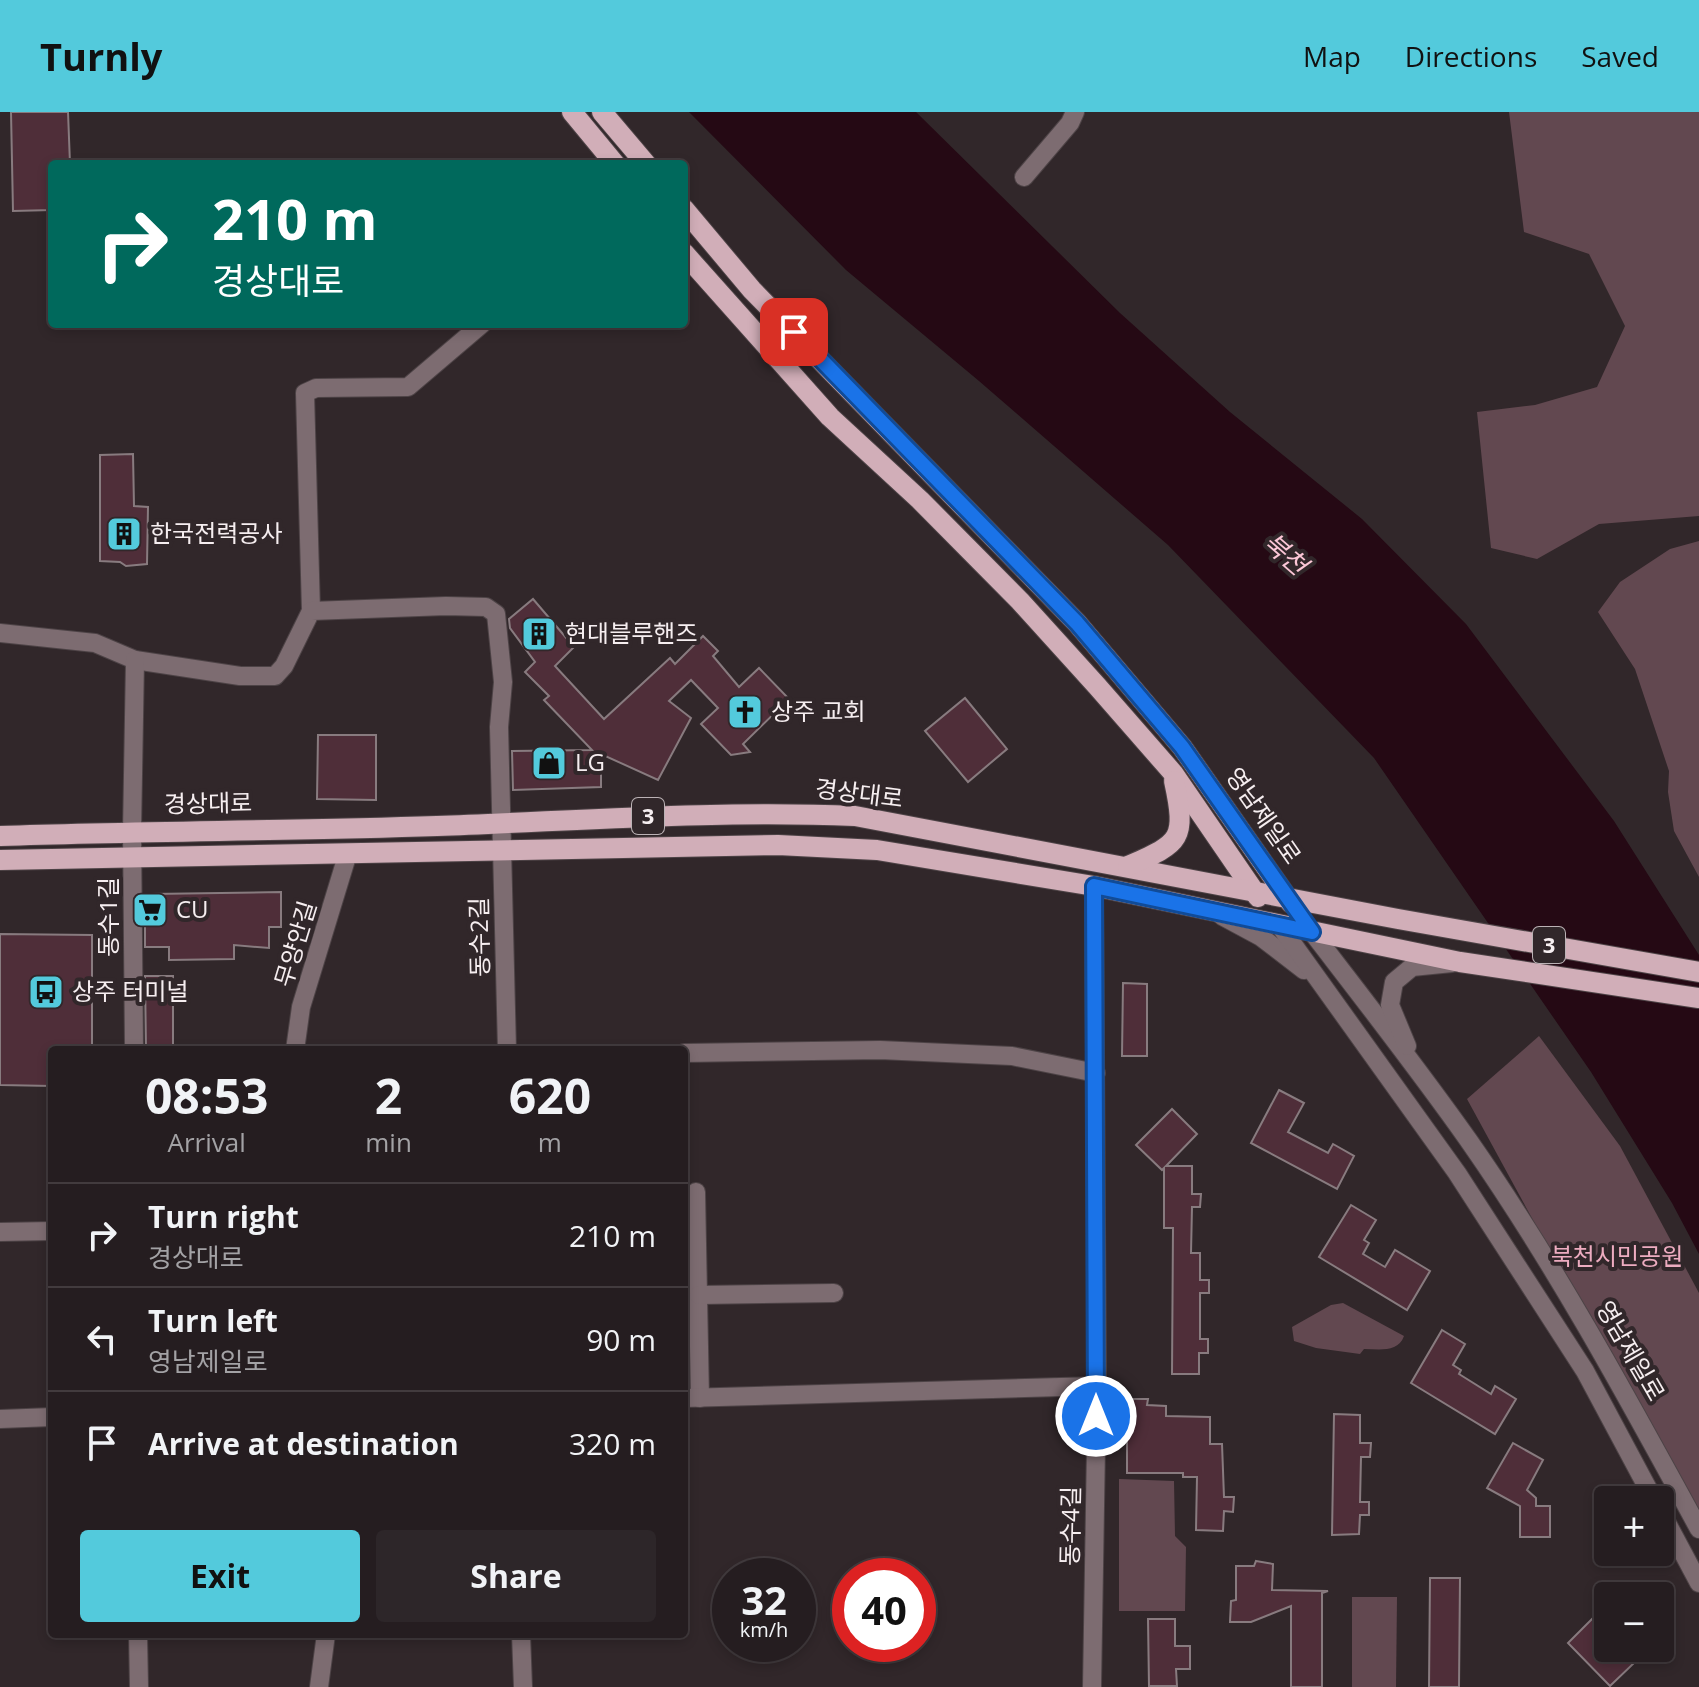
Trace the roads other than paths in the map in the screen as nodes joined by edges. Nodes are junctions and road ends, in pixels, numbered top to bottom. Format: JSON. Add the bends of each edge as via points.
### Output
{"nodes":[{"id":1,"x":572,"y":112,"type":"edge"},
{"id":2,"x":602,"y":112,"type":"edge"},
{"id":3,"x":1075,"y":112,"type":"edge"},
{"id":4,"x":612,"y":160,"type":"edge"},
{"id":5,"x":643,"y":160,"type":"edge"},
{"id":6,"x":1024,"y":177,"type":"dead end"},
{"id":7,"x":688,"y":214,"type":"edge"},
{"id":8,"x":688,"y":257,"type":"edge"},
{"id":9,"x":477,"y":328,"type":"edge"},
{"id":10,"x":311,"y":611,"type":"junction"},
{"id":11,"x":0,"y":633,"type":"edge"},
{"id":12,"x":135,"y":660,"type":"junction"},
{"id":13,"x":1173,"y":773,"type":"junction"},
{"id":14,"x":502,"y":824,"type":"junction"},
{"id":15,"x":132,"y":832,"type":"junction"},
{"id":16,"x":0,"y":836,"type":"edge"},
{"id":17,"x":502,"y":852,"type":"junction"},
{"id":18,"x":348,"y":853,"type":"junction"},
{"id":19,"x":132,"y":855,"type":"junction"},
{"id":20,"x":0,"y":860,"type":"edge"},
{"id":21,"x":1128,"y":866,"type":"junction"},
{"id":22,"x":1094,"y":886,"type":"junction"},
{"id":23,"x":1255,"y":892,"type":"junction"},
{"id":24,"x":1288,"y":898,"type":"junction"},
{"id":25,"x":1216,"y":913,"type":"junction"},
{"id":26,"x":1280,"y":926,"type":"junction"},
{"id":27,"x":1312,"y":932,"type":"junction"},
{"id":28,"x":1460,"y":962,"type":"junction"},
{"id":29,"x":1699,"y":972,"type":"edge"},
{"id":30,"x":1321,"y":983,"type":"junction"},
{"id":31,"x":1699,"y":998,"type":"edge"},
{"id":32,"x":134,"y":1046,"type":"edge"},
{"id":33,"x":296,"y":1046,"type":"edge"},
{"id":34,"x":507,"y":1046,"type":"edge"},
{"id":35,"x":688,"y":1053,"type":"edge"},
{"id":36,"x":1415,"y":1067,"type":"junction"},
{"id":37,"x":1096,"y":1073,"type":"junction"},
{"id":38,"x":696,"y":1192,"type":"dead end"},
{"id":39,"x":48,"y":1231,"type":"edge"},
{"id":40,"x":0,"y":1232,"type":"edge"},
{"id":41,"x":694,"y":1288,"type":"edge"},
{"id":42,"x":834,"y":1293,"type":"dead end"},
{"id":43,"x":1097,"y":1386,"type":"junction"},
{"id":44,"x":692,"y":1398,"type":"edge"},
{"id":45,"x":48,"y":1417,"type":"edge"},
{"id":46,"x":0,"y":1419,"type":"edge"},
{"id":47,"x":1647,"y":1486,"type":"edge"},
{"id":48,"x":1699,"y":1529,"type":"edge"},
{"id":49,"x":1674,"y":1536,"type":"edge"},
{"id":50,"x":1699,"y":1583,"type":"edge"},
{"id":51,"x":138,"y":1638,"type":"edge"},
{"id":52,"x":325,"y":1638,"type":"edge"},
{"id":53,"x":521,"y":1638,"type":"edge"},
{"id":54,"x":139,"y":1687,"type":"edge"},
{"id":55,"x":319,"y":1687,"type":"edge"},
{"id":56,"x":523,"y":1687,"type":"edge"},
{"id":57,"x":1092,"y":1687,"type":"edge"}],
"edges":[{"from":1,"to":4,"type":"main road"},
{"from":2,"to":5,"type":"main road"},
{"from":3,"to":6,"type":"street"},
{"from":7,"to":24,"type":"main road","name":"영남제일로","via":[[752,290],[1077,623],[1182,747]]},
{"from":8,"to":13,"type":"main road","name":"영남제일로","via":[[830,417],[1020,601]]},
{"from":9,"to":10,"type":"street","via":[[408,387],[316,388],[305,393]]},
{"from":10,"to":12,"type":"street","via":[[275,676]]},
{"from":10,"to":14,"type":"street","name":"동수2길","via":[[446,606],[486,607],[496,614],[503,682]]},
{"from":11,"to":12,"type":"street","via":[[95,643]]},
{"from":12,"to":15,"type":"street","name":"동수1길"},
{"from":13,"to":21,"type":"main road","via":[[1180,819],[1177,837],[1167,848]]},
{"from":13,"to":23,"type":"main road","name":"영남제일로"},
{"from":14,"to":15,"type":"main road","name":"경상대로","number":"3"},
{"from":14,"to":17,"type":"street","name":"동수2길"},
{"from":14,"to":21,"type":"main road","name":"경상대로","number":"3","via":[[767,812],[855,816]]},
{"from":15,"to":16,"type":"main road","name":"경상대로","number":"3"},
{"from":15,"to":19,"type":"street","name":"동수1길"},
{"from":17,"to":18,"type":"main road","name":"경상대로","number":"3"},
{"from":17,"to":22,"type":"main road","name":"경상대로","number":"3","via":[[778,845],[877,850]]},
{"from":17,"to":34,"type":"street","name":"동수2길"},
{"from":18,"to":19,"type":"main road","name":"경상대로","number":"3"},
{"from":18,"to":33,"type":"street","name":"무양안길","via":[[301,1007]]},
{"from":19,"to":20,"type":"main road","name":"경상대로","number":"3"},
{"from":19,"to":32,"type":"street","name":"동수1길"},
{"from":21,"to":23,"type":"main road","name":"경상대로","number":"3"},
{"from":22,"to":25,"type":"main road","name":"경상대로","number":"3"},
{"from":22,"to":37,"type":"street","name":"동수4길"},
{"from":23,"to":24,"type":"main road","name":"경상대로","number":"3"},
{"from":23,"to":26,"type":"main road","name":"영남제일로"},
{"from":24,"to":27,"type":"main road","name":"영남제일로"},
{"from":24,"to":29,"type":"main road","name":"경상대로","number":"3"},
{"from":25,"to":26,"type":"main road","name":"경상대로","number":"3"},
{"from":25,"to":30,"type":"street","via":[[1261,937]]},
{"from":26,"to":27,"type":"main road","name":"경상대로","number":"3"},
{"from":26,"to":30,"type":"street","name":"영남제일로"},
{"from":27,"to":28,"type":"main road","name":"경상대로","number":"3"},
{"from":27,"to":36,"type":"street","name":"영남제일로"},
{"from":28,"to":31,"type":"main road","name":"경상대로","number":"3"},
{"from":28,"to":36,"type":"street","via":[[1412,967],[1394,982],[1390,1005]]},
{"from":30,"to":47,"type":"street","name":"영남제일로","via":[[1474,1199],[1585,1371]]},
{"from":35,"to":37,"type":"street","via":[[880,1050],[1012,1056]]},
{"from":36,"to":48,"type":"street","name":"영남제일로","via":[[1470,1142],[1605,1356]]},
{"from":37,"to":43,"type":"street","name":"동수4길"},
{"from":38,"to":41,"type":"street"},
{"from":39,"to":40,"type":"street"},
{"from":41,"to":42,"type":"street"},
{"from":41,"to":44,"type":"street"},
{"from":43,"to":44,"type":"street"},
{"from":43,"to":57,"type":"street","name":"동수4길"},
{"from":45,"to":46,"type":"street"},
{"from":49,"to":50,"type":"street"},
{"from":51,"to":54,"type":"street"},
{"from":52,"to":55,"type":"street"},
{"from":53,"to":56,"type":"street"}]}
